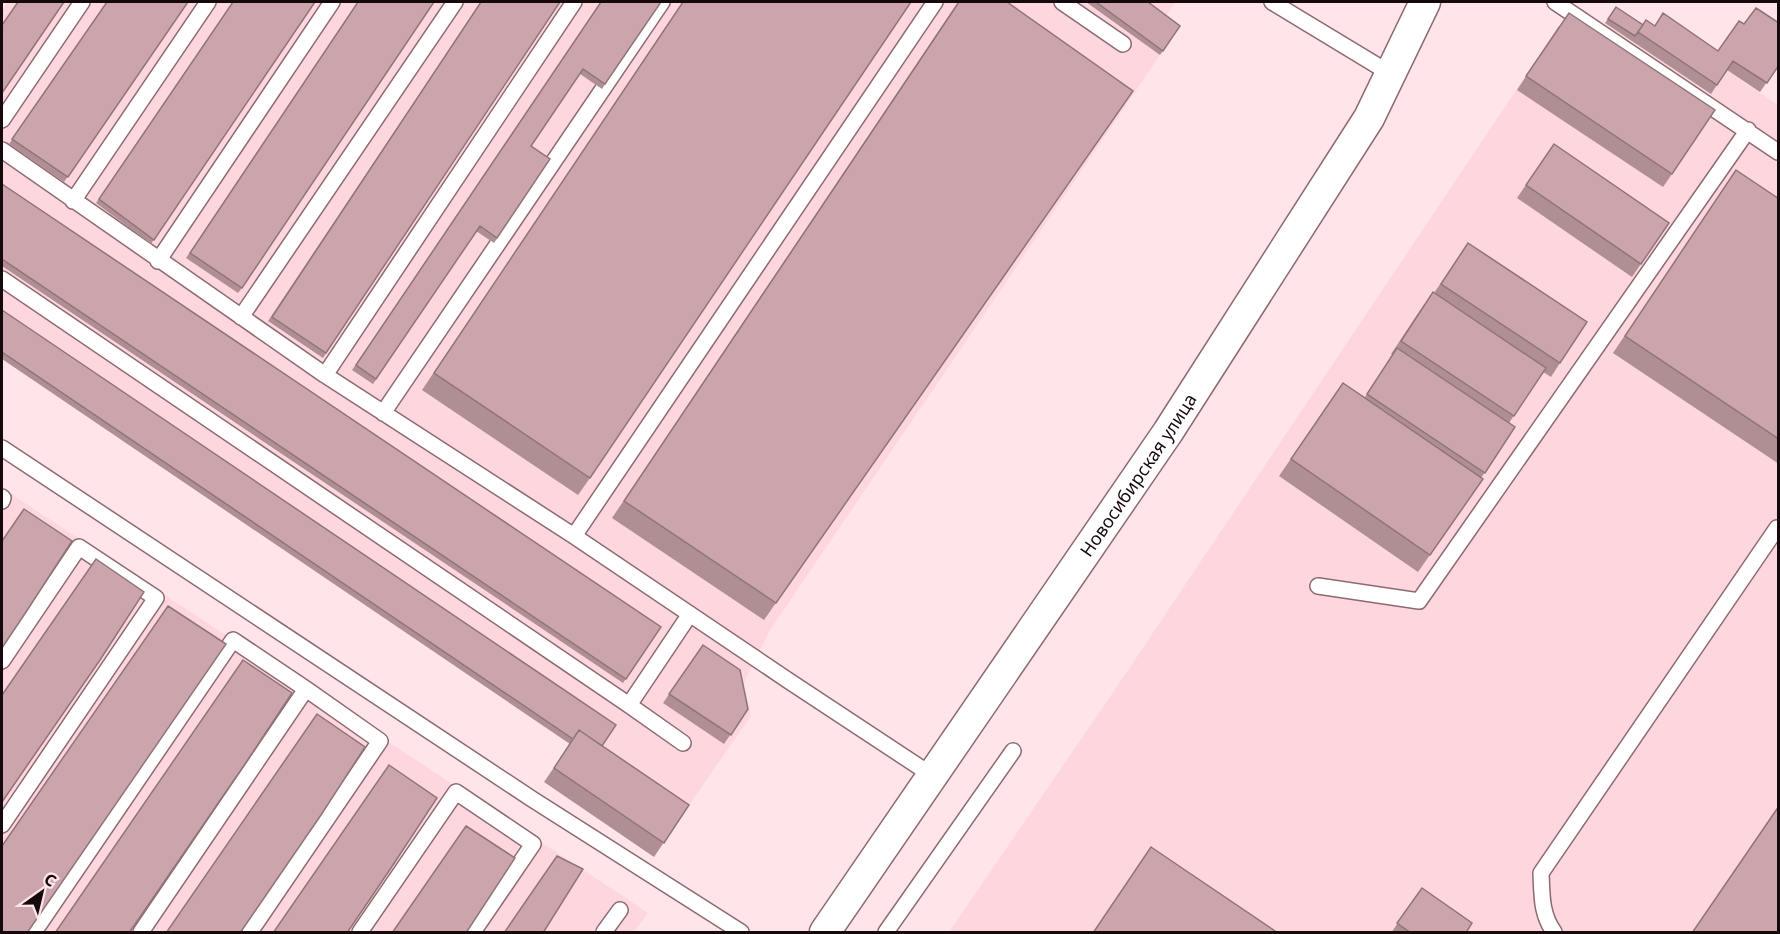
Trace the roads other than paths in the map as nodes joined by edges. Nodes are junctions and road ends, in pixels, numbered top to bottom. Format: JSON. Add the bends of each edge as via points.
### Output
{"nodes":[{"id":1,"x":82,"y":2,"type":"edge"},
{"id":2,"x":208,"y":2,"type":"edge"},
{"id":3,"x":332,"y":2,"type":"edge"},
{"id":4,"x":455,"y":2,"type":"edge"},
{"id":5,"x":574,"y":2,"type":"edge"},
{"id":6,"x":662,"y":2,"type":"edge"},
{"id":7,"x":934,"y":2,"type":"edge"},
{"id":8,"x":1062,"y":2,"type":"edge"},
{"id":9,"x":1272,"y":2,"type":"edge"},
{"id":10,"x":1425,"y":2,"type":"edge"},
{"id":11,"x":1555,"y":2,"type":"edge"},
{"id":12,"x":1123,"y":44,"type":"dead end"},
{"id":13,"x":1391,"y":74,"type":"junction"},
{"id":14,"x":2,"y":120,"type":"edge"},
{"id":15,"x":1748,"y":130,"type":"junction"},
{"id":16,"x":2,"y":150,"type":"edge"},
{"id":17,"x":1779,"y":152,"type":"edge"},
{"id":18,"x":73,"y":201,"type":"junction"},
{"id":19,"x":158,"y":261,"type":"junction"},
{"id":20,"x":2,"y":279,"type":"edge"},
{"id":21,"x":241,"y":317,"type":"junction"},
{"id":22,"x":325,"y":375,"type":"junction"},
{"id":23,"x":382,"y":413,"type":"junction"},
{"id":24,"x":2,"y":448,"type":"edge"},
{"id":25,"x":1779,"y":528,"type":"edge"},
{"id":26,"x":574,"y":536,"type":"junction"},
{"id":27,"x":1318,"y":586,"type":"dead end"},
{"id":28,"x":690,"y":614,"type":"junction"},
{"id":29,"x":2,"y":661,"type":"edge"},
{"id":30,"x":306,"y":689,"type":"junction"},
{"id":31,"x":629,"y":705,"type":"junction"},
{"id":32,"x":683,"y":743,"type":"dead end"},
{"id":33,"x":1012,"y":751,"type":"dead end"},
{"id":34,"x":933,"y":776,"type":"junction"},
{"id":35,"x":2,"y":825,"type":"edge"},
{"id":36,"x":620,"y":910,"type":"dead end"},
{"id":37,"x":34,"y":933,"type":"edge"},
{"id":38,"x":141,"y":933,"type":"edge"},
{"id":39,"x":250,"y":933,"type":"edge"},
{"id":40,"x":360,"y":933,"type":"edge"},
{"id":41,"x":472,"y":933,"type":"edge"},
{"id":42,"x":604,"y":933,"type":"edge"},
{"id":43,"x":741,"y":933,"type":"edge"},
{"id":44,"x":825,"y":933,"type":"edge"},
{"id":45,"x":886,"y":933,"type":"edge"},
{"id":46,"x":1554,"y":933,"type":"edge"}],
"edges":[{"from":1,"to":14,"type":"lane"},
{"from":2,"to":18,"type":"lane"},
{"from":3,"to":19,"type":"lane"},
{"from":4,"to":21,"type":"lane"},
{"from":5,"to":22,"type":"lane"},
{"from":6,"to":23,"type":"lane"},
{"from":7,"to":26,"type":"lane"},
{"from":8,"to":12,"type":"lane"},
{"from":9,"to":13,"type":"lane"},
{"from":10,"to":13,"type":"street","name":"Новосибирская улица"},
{"from":11,"to":15,"type":"lane"},
{"from":13,"to":34,"type":"street","name":"Новосибирская улица","via":[[1369,118],[1168,432]]},
{"from":15,"to":17,"type":"lane"},
{"from":15,"to":27,"type":"lane","via":[[1419,601]]},
{"from":16,"to":18,"type":"lane"},
{"from":18,"to":19,"type":"lane"},
{"from":19,"to":21,"type":"lane"},
{"from":20,"to":31,"type":"lane"},
{"from":21,"to":22,"type":"lane"},
{"from":22,"to":23,"type":"lane"},
{"from":23,"to":26,"type":"lane"},
{"from":24,"to":43,"type":"lane"},
{"from":25,"to":46,"type":"lane","via":[[1541,873],[1542,904]]},
{"from":26,"to":28,"type":"lane"},
{"from":28,"to":31,"type":"lane"},
{"from":28,"to":34,"type":"lane"},
{"from":29,"to":35,"type":"lane","via":[[79,547],[156,598]]},
{"from":30,"to":37,"type":"lane","via":[[233,640]]},
{"from":30,"to":38,"type":"lane"},
{"from":30,"to":39,"type":"lane","via":[[380,741]]},
{"from":31,"to":32,"type":"lane"},
{"from":33,"to":45,"type":"lane"},
{"from":34,"to":44,"type":"street","name":"Новосибирская улица"},
{"from":36,"to":42,"type":"lane"},
{"from":40,"to":41,"type":"lane","via":[[456,792],[533,844]]}]}
